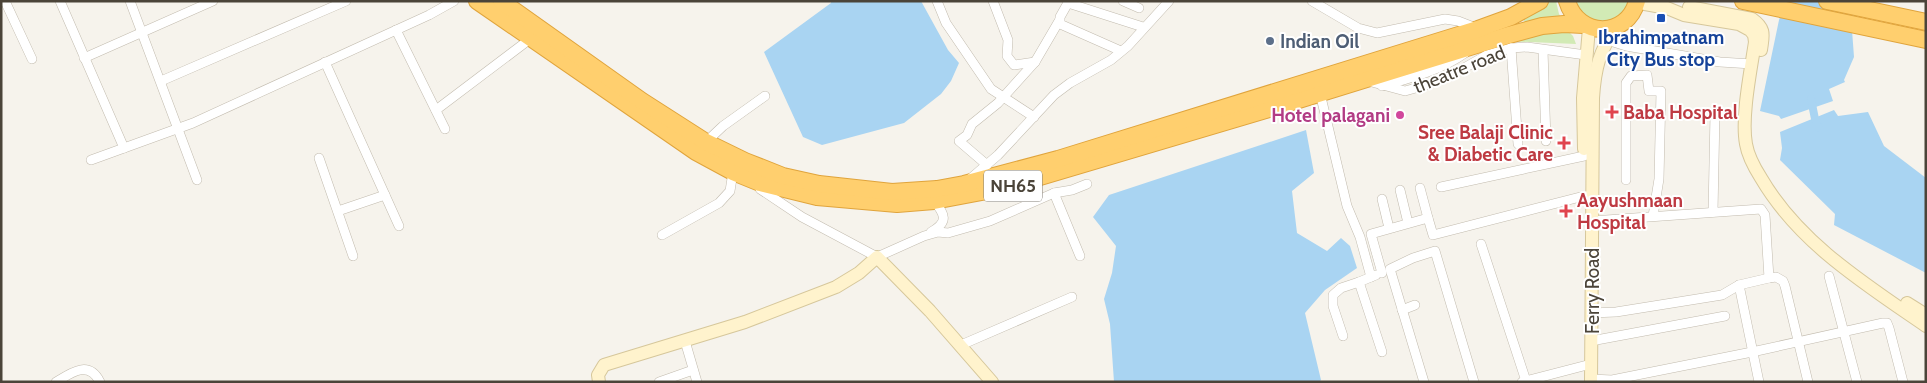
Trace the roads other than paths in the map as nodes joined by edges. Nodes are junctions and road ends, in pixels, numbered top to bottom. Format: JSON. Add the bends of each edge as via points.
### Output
{"nodes":[{"id":1,"x":5,"y":1,"type":"edge"},
{"id":2,"x":60,"y":1,"type":"edge"},
{"id":3,"x":130,"y":1,"type":"edge"},
{"id":4,"x":213,"y":1,"type":"edge"},
{"id":5,"x":346,"y":1,"type":"edge"},
{"id":6,"x":454,"y":1,"type":"edge"},
{"id":7,"x":477,"y":1,"type":"edge"},
{"id":8,"x":501,"y":1,"type":"edge"},
{"id":9,"x":937,"y":1,"type":"edge"},
{"id":10,"x":993,"y":1,"type":"edge"},
{"id":11,"x":1123,"y":1,"type":"edge"},
{"id":12,"x":1169,"y":1,"type":"edge"},
{"id":13,"x":1540,"y":1,"type":"edge"},
{"id":14,"x":1567,"y":1,"type":"edge"},
{"id":15,"x":1743,"y":1,"type":"edge"},
{"id":16,"x":1827,"y":1,"type":"edge"},
{"id":17,"x":1068,"y":2,"type":"edge"},
{"id":18,"x":1313,"y":2,"type":"edge"},
{"id":19,"x":1641,"y":5,"type":"edge"},
{"id":20,"x":1139,"y":8,"type":"dead end"},
{"id":21,"x":1666,"y":8,"type":"junction"},
{"id":22,"x":1059,"y":21,"type":"junction"},
{"id":23,"x":1926,"y":22,"type":"edge"},
{"id":24,"x":1586,"y":26,"type":"junction"},
{"id":25,"x":1143,"y":27,"type":"junction"},
{"id":26,"x":396,"y":30,"type":"junction"},
{"id":27,"x":142,"y":31,"type":"junction"},
{"id":28,"x":1612,"y":33,"type":"junction"},
{"id":29,"x":1480,"y":35,"type":"junction"},
{"id":30,"x":530,"y":38,"type":"junction"},
{"id":31,"x":1926,"y":40,"type":"edge"},
{"id":32,"x":1511,"y":48,"type":"junction"},
{"id":33,"x":1542,"y":50,"type":"junction"},
{"id":34,"x":1122,"y":51,"type":"junction"},
{"id":35,"x":1586,"y":55,"type":"junction"},
{"id":36,"x":84,"y":58,"type":"junction"},
{"id":37,"x":32,"y":59,"type":"dead end"},
{"id":38,"x":325,"y":62,"type":"junction"},
{"id":39,"x":1035,"y":62,"type":"junction"},
{"id":40,"x":1752,"y":64,"type":"junction"},
{"id":41,"x":1364,"y":80,"type":"junction"},
{"id":42,"x":161,"y":81,"type":"junction"},
{"id":43,"x":1382,"y":86,"type":"junction"},
{"id":44,"x":1320,"y":93,"type":"junction"},
{"id":45,"x":765,"y":96,"type":"dead end"},
{"id":46,"x":1003,"y":96,"type":"junction"},
{"id":47,"x":1588,"y":98,"type":"junction"},
{"id":48,"x":436,"y":110,"type":"junction"},
{"id":49,"x":1715,"y":114,"type":"dead end"},
{"id":50,"x":1034,"y":117,"type":"junction"},
{"id":51,"x":179,"y":128,"type":"junction"},
{"id":52,"x":445,"y":129,"type":"dead end"},
{"id":53,"x":1546,"y":141,"type":"dead end"},
{"id":54,"x":706,"y":142,"type":"junction"},
{"id":55,"x":1518,"y":144,"type":"dead end"},
{"id":56,"x":124,"y":148,"type":"junction"},
{"id":57,"x":1584,"y":156,"type":"junction"},
{"id":58,"x":319,"y":158,"type":"dead end"},
{"id":59,"x":90,"y":160,"type":"dead end"},
{"id":60,"x":987,"y":166,"type":"junction"},
{"id":61,"x":733,"y":172,"type":"junction"},
{"id":62,"x":197,"y":180,"type":"dead end"},
{"id":63,"x":1626,"y":180,"type":"dead end"},
{"id":64,"x":760,"y":183,"type":"junction"},
{"id":65,"x":964,"y":184,"type":"junction"},
{"id":66,"x":1087,"y":184,"type":"dead end"},
{"id":67,"x":1441,"y":187,"type":"dead end"},
{"id":68,"x":1420,"y":188,"type":"dead end"},
{"id":69,"x":1400,"y":190,"type":"dead end"},
{"id":70,"x":1054,"y":193,"type":"junction"},
{"id":71,"x":385,"y":195,"type":"junction"},
{"id":72,"x":1588,"y":196,"type":"junction"},
{"id":73,"x":1382,"y":199,"type":"dead end"},
{"id":74,"x":934,"y":201,"type":"junction"},
{"id":75,"x":338,"y":211,"type":"junction"},
{"id":76,"x":1713,"y":212,"type":"junction"},
{"id":77,"x":1653,"y":216,"type":"junction"},
{"id":78,"x":1428,"y":218,"type":"junction"},
{"id":79,"x":1592,"y":221,"type":"junction"},
{"id":80,"x":1408,"y":223,"type":"junction"},
{"id":81,"x":399,"y":226,"type":"dead end"},
{"id":82,"x":1389,"y":228,"type":"junction"},
{"id":83,"x":662,"y":235,"type":"dead end"},
{"id":84,"x":924,"y":236,"type":"junction"},
{"id":85,"x":1481,"y":244,"type":"dead end"},
{"id":86,"x":353,"y":256,"type":"dead end"},
{"id":87,"x":1080,"y":256,"type":"dead end"},
{"id":88,"x":877,"y":257,"type":"junction"},
{"id":89,"x":1386,"y":270,"type":"junction"},
{"id":90,"x":1829,"y":276,"type":"dead end"},
{"id":91,"x":1370,"y":277,"type":"junction"},
{"id":92,"x":1769,"y":278,"type":"junction"},
{"id":93,"x":1359,"y":282,"type":"junction"},
{"id":94,"x":1738,"y":285,"type":"junction"},
{"id":95,"x":1072,"y":297,"type":"dead end"},
{"id":96,"x":1415,"y":305,"type":"dead end"},
{"id":97,"x":1402,"y":310,"type":"junction"},
{"id":98,"x":1588,"y":310,"type":"junction"},
{"id":99,"x":1926,"y":315,"type":"edge"},
{"id":100,"x":1725,"y":316,"type":"dead end"},
{"id":101,"x":1926,"y":326,"type":"edge"},
{"id":102,"x":1843,"y":332,"type":"junction"},
{"id":103,"x":1343,"y":336,"type":"dead end"},
{"id":104,"x":684,"y":341,"type":"junction"},
{"id":105,"x":1591,"y":341,"type":"junction"},
{"id":106,"x":1798,"y":342,"type":"junction"},
{"id":107,"x":961,"y":346,"type":"junction"},
{"id":108,"x":1382,"y":352,"type":"dead end"},
{"id":109,"x":1752,"y":352,"type":"junction"},
{"id":110,"x":1588,"y":364,"type":"junction"},
{"id":111,"x":693,"y":370,"type":"junction"},
{"id":112,"x":1524,"y":381,"type":"edge"},
{"id":113,"x":1588,"y":381,"type":"edge"},
{"id":114,"x":56,"y":382,"type":"edge"},
{"id":115,"x":100,"y":382,"type":"edge"},
{"id":116,"x":599,"y":382,"type":"edge"},
{"id":117,"x":659,"y":382,"type":"edge"},
{"id":118,"x":697,"y":382,"type":"edge"},
{"id":119,"x":992,"y":382,"type":"edge"},
{"id":120,"x":1424,"y":382,"type":"edge"},
{"id":121,"x":1474,"y":382,"type":"edge"},
{"id":122,"x":1759,"y":382,"type":"edge"},
{"id":123,"x":1808,"y":382,"type":"edge"},
{"id":124,"x":1857,"y":382,"type":"edge"},
{"id":125,"x":1903,"y":382,"type":"edge"}],
"edges":[{"from":1,"to":37,"type":"street"},
{"from":2,"to":36,"type":"street"},
{"from":3,"to":27,"type":"street"},
{"from":4,"to":27,"type":"street"},
{"from":5,"to":42,"type":"street"},
{"from":6,"to":26,"type":"street"},
{"from":7,"to":30,"type":"highway","number":"NH65"},
{"from":8,"to":54,"type":"highway","number":"NH65"},
{"from":9,"to":46,"type":"street","via":[[946,23],[981,76],[991,89]]},
{"from":10,"to":39,"type":"street","via":[[1008,40],[1007,56],[1014,65]]},
{"from":11,"to":20,"type":"street"},
{"from":12,"to":25,"type":"street"},
{"from":13,"to":29,"type":"highway","number":"NH65"},
{"from":14,"to":24,"type":"highway","via":[[1570,11]]},
{"from":15,"to":31,"type":"highway"},
{"from":16,"to":23,"type":"highway"},
{"from":17,"to":22,"type":"street"},
{"from":17,"to":25,"type":"street"},
{"from":18,"to":29,"type":"street","via":[[1358,28],[1377,33],[1445,19],[1458,21]]},
{"from":19,"to":21,"type":"street"},
{"from":19,"to":28,"type":"highway"},
{"from":21,"to":40,"type":"street","via":[[1684,15],[1745,27],[1754,35]]},
{"from":21,"to":99,"type":"street","via":[[1685,7],[1752,19],[1758,24],[1763,32],[1751,140],[1762,165],[1793,212],[1814,232],[1889,291]]},
{"from":22,"to":34,"type":"street","via":[[1062,26]]},
{"from":22,"to":39,"type":"street"},
{"from":24,"to":28,"type":"highway","number":"NH65"},
{"from":24,"to":29,"type":"highway","number":"NH65","via":[[1564,24]]},
{"from":24,"to":35,"type":"street","name":"Ferry Road"},
{"from":25,"to":34,"type":"street"},
{"from":26,"to":38,"type":"street"},
{"from":26,"to":48,"type":"street"},
{"from":27,"to":36,"type":"street"},
{"from":27,"to":42,"type":"street"},
{"from":28,"to":40,"type":"street","via":[[1626,46],[1720,62]]},
{"from":28,"to":47,"type":"street","name":"Ferry Road","via":[[1597,64]]},
{"from":29,"to":41,"type":"highway","number":"NH65"},
{"from":29,"to":43,"type":"street","via":[[1449,63]]},
{"from":29,"to":65,"type":"highway","number":"NH65"},
{"from":30,"to":48,"type":"street"},
{"from":30,"to":61,"type":"highway","number":"NH65","via":[[696,152]]},
{"from":32,"to":33,"type":"street","name":"theatre road"},
{"from":32,"to":43,"type":"street","name":"theatre road","via":[[1487,55],[1425,86],[1405,91]]},
{"from":32,"to":55,"type":"street"},
{"from":33,"to":35,"type":"street","name":"theatre road"},
{"from":33,"to":53,"type":"street"},
{"from":34,"to":50,"type":"street","via":[[1054,95]]},
{"from":35,"to":47,"type":"street","name":"Ferry Road"},
{"from":36,"to":56,"type":"street"},
{"from":38,"to":51,"type":"street"},
{"from":38,"to":71,"type":"street"},
{"from":39,"to":46,"type":"street"},
{"from":40,"to":101,"type":"street","via":[[1744,126],[1746,144],[1750,160],[1771,195],[1809,239]]},
{"from":41,"to":43,"type":"street","name":"theatre road"},
{"from":41,"to":44,"type":"highway","number":"NH65"},
{"from":42,"to":51,"type":"street"},
{"from":44,"to":74,"type":"highway","number":"NH65","via":[[1003,188]]},
{"from":44,"to":91,"type":"street","via":[[1348,206]]},
{"from":45,"to":54,"type":"street"},
{"from":46,"to":50,"type":"street"},
{"from":46,"to":60,"type":"street","via":[[972,124],[959,141]]},
{"from":47,"to":57,"type":"street","name":"Ferry Road"},
{"from":47,"to":72,"type":"street","name":"Ferry Road"},
{"from":48,"to":52,"type":"street"},
{"from":49,"to":76,"type":"street"},
{"from":50,"to":60,"type":"street"},
{"from":51,"to":56,"type":"street"},
{"from":51,"to":62,"type":"street"},
{"from":54,"to":65,"type":"highway","number":"NH65","via":[[783,176],[819,184],[892,192]]},
{"from":56,"to":59,"type":"street"},
{"from":57,"to":67,"type":"street"},
{"from":57,"to":72,"type":"street","name":"Ferry Road"},
{"from":58,"to":75,"type":"street"},
{"from":60,"to":65,"type":"street"},
{"from":61,"to":64,"type":"highway","number":"NH65"},
{"from":61,"to":83,"type":"street","via":[[726,197]]},
{"from":63,"to":77,"type":"street","via":[[1626,82],[1630,76],[1647,75],[1649,91],[1661,91],[1659,180]]},
{"from":64,"to":74,"type":"highway","number":"NH65","via":[[816,197],[849,201],[897,204]]},
{"from":64,"to":88,"type":"street","via":[[760,189],[774,200]]},
{"from":66,"to":70,"type":"street"},
{"from":68,"to":78,"type":"street"},
{"from":69,"to":80,"type":"street"},
{"from":70,"to":84,"type":"street","via":[[990,221]]},
{"from":70,"to":87,"type":"street"},
{"from":71,"to":75,"type":"street"},
{"from":71,"to":81,"type":"street"},
{"from":72,"to":78,"type":"street","via":[[1433,235]]},
{"from":72,"to":79,"type":"street","name":"Ferry Road"},
{"from":72,"to":98,"type":"street","name":"Ferry Road"},
{"from":73,"to":82,"type":"street"},
{"from":74,"to":84,"type":"street","via":[[942,211],[943,223]]},
{"from":75,"to":86,"type":"street"},
{"from":76,"to":77,"type":"street"},
{"from":76,"to":92,"type":"street","via":[[1758,208],[1764,211]]},
{"from":77,"to":79,"type":"street"},
{"from":78,"to":80,"type":"street"},
{"from":79,"to":98,"type":"street","name":"Ferry Road"},
{"from":80,"to":82,"type":"street"},
{"from":82,"to":89,"type":"street","via":[[1371,234]]},
{"from":84,"to":88,"type":"street"},
{"from":85,"to":112,"type":"street"},
{"from":88,"to":104,"type":"street","via":[[860,273],[836,287],[745,322]]},
{"from":88,"to":107,"type":"street"},
{"from":89,"to":91,"type":"street"},
{"from":89,"to":97,"type":"street"},
{"from":89,"to":121,"type":"street","via":[[1435,251]]},
{"from":90,"to":102,"type":"street"},
{"from":91,"to":93,"type":"street"},
{"from":92,"to":94,"type":"street"},
{"from":92,"to":106,"type":"street","via":[[1783,281]]},
{"from":93,"to":103,"type":"street","via":[[1333,294],[1333,306]]},
{"from":93,"to":108,"type":"street"},
{"from":94,"to":98,"type":"street","via":[[1722,295],[1616,312]]},
{"from":94,"to":109,"type":"street"},
{"from":95,"to":107,"type":"street"},
{"from":96,"to":97,"type":"street"},
{"from":97,"to":120,"type":"street"},
{"from":98,"to":105,"type":"street","name":"Ferry Road"},
{"from":98,"to":110,"type":"street","name":"Ferry Road"},
{"from":100,"to":105,"type":"street"},
{"from":102,"to":106,"type":"street"},
{"from":102,"to":124,"type":"street"},
{"from":102,"to":125,"type":"street","via":[[1887,324]]},
{"from":104,"to":111,"type":"street"},
{"from":104,"to":116,"type":"street","via":[[604,365],[598,375]]},
{"from":105,"to":110,"type":"street","name":"Ferry Road"},
{"from":106,"to":109,"type":"street"},
{"from":106,"to":123,"type":"street"},
{"from":107,"to":119,"type":"street"},
{"from":109,"to":113,"type":"street","via":[[1612,380]]},
{"from":109,"to":122,"type":"street"},
{"from":110,"to":112,"type":"street"},
{"from":110,"to":113,"type":"street","name":"Ferry Road"},
{"from":111,"to":117,"type":"street"},
{"from":111,"to":118,"type":"street"},
{"from":114,"to":115,"type":"street","via":[[84,369],[94,373]]}]}
